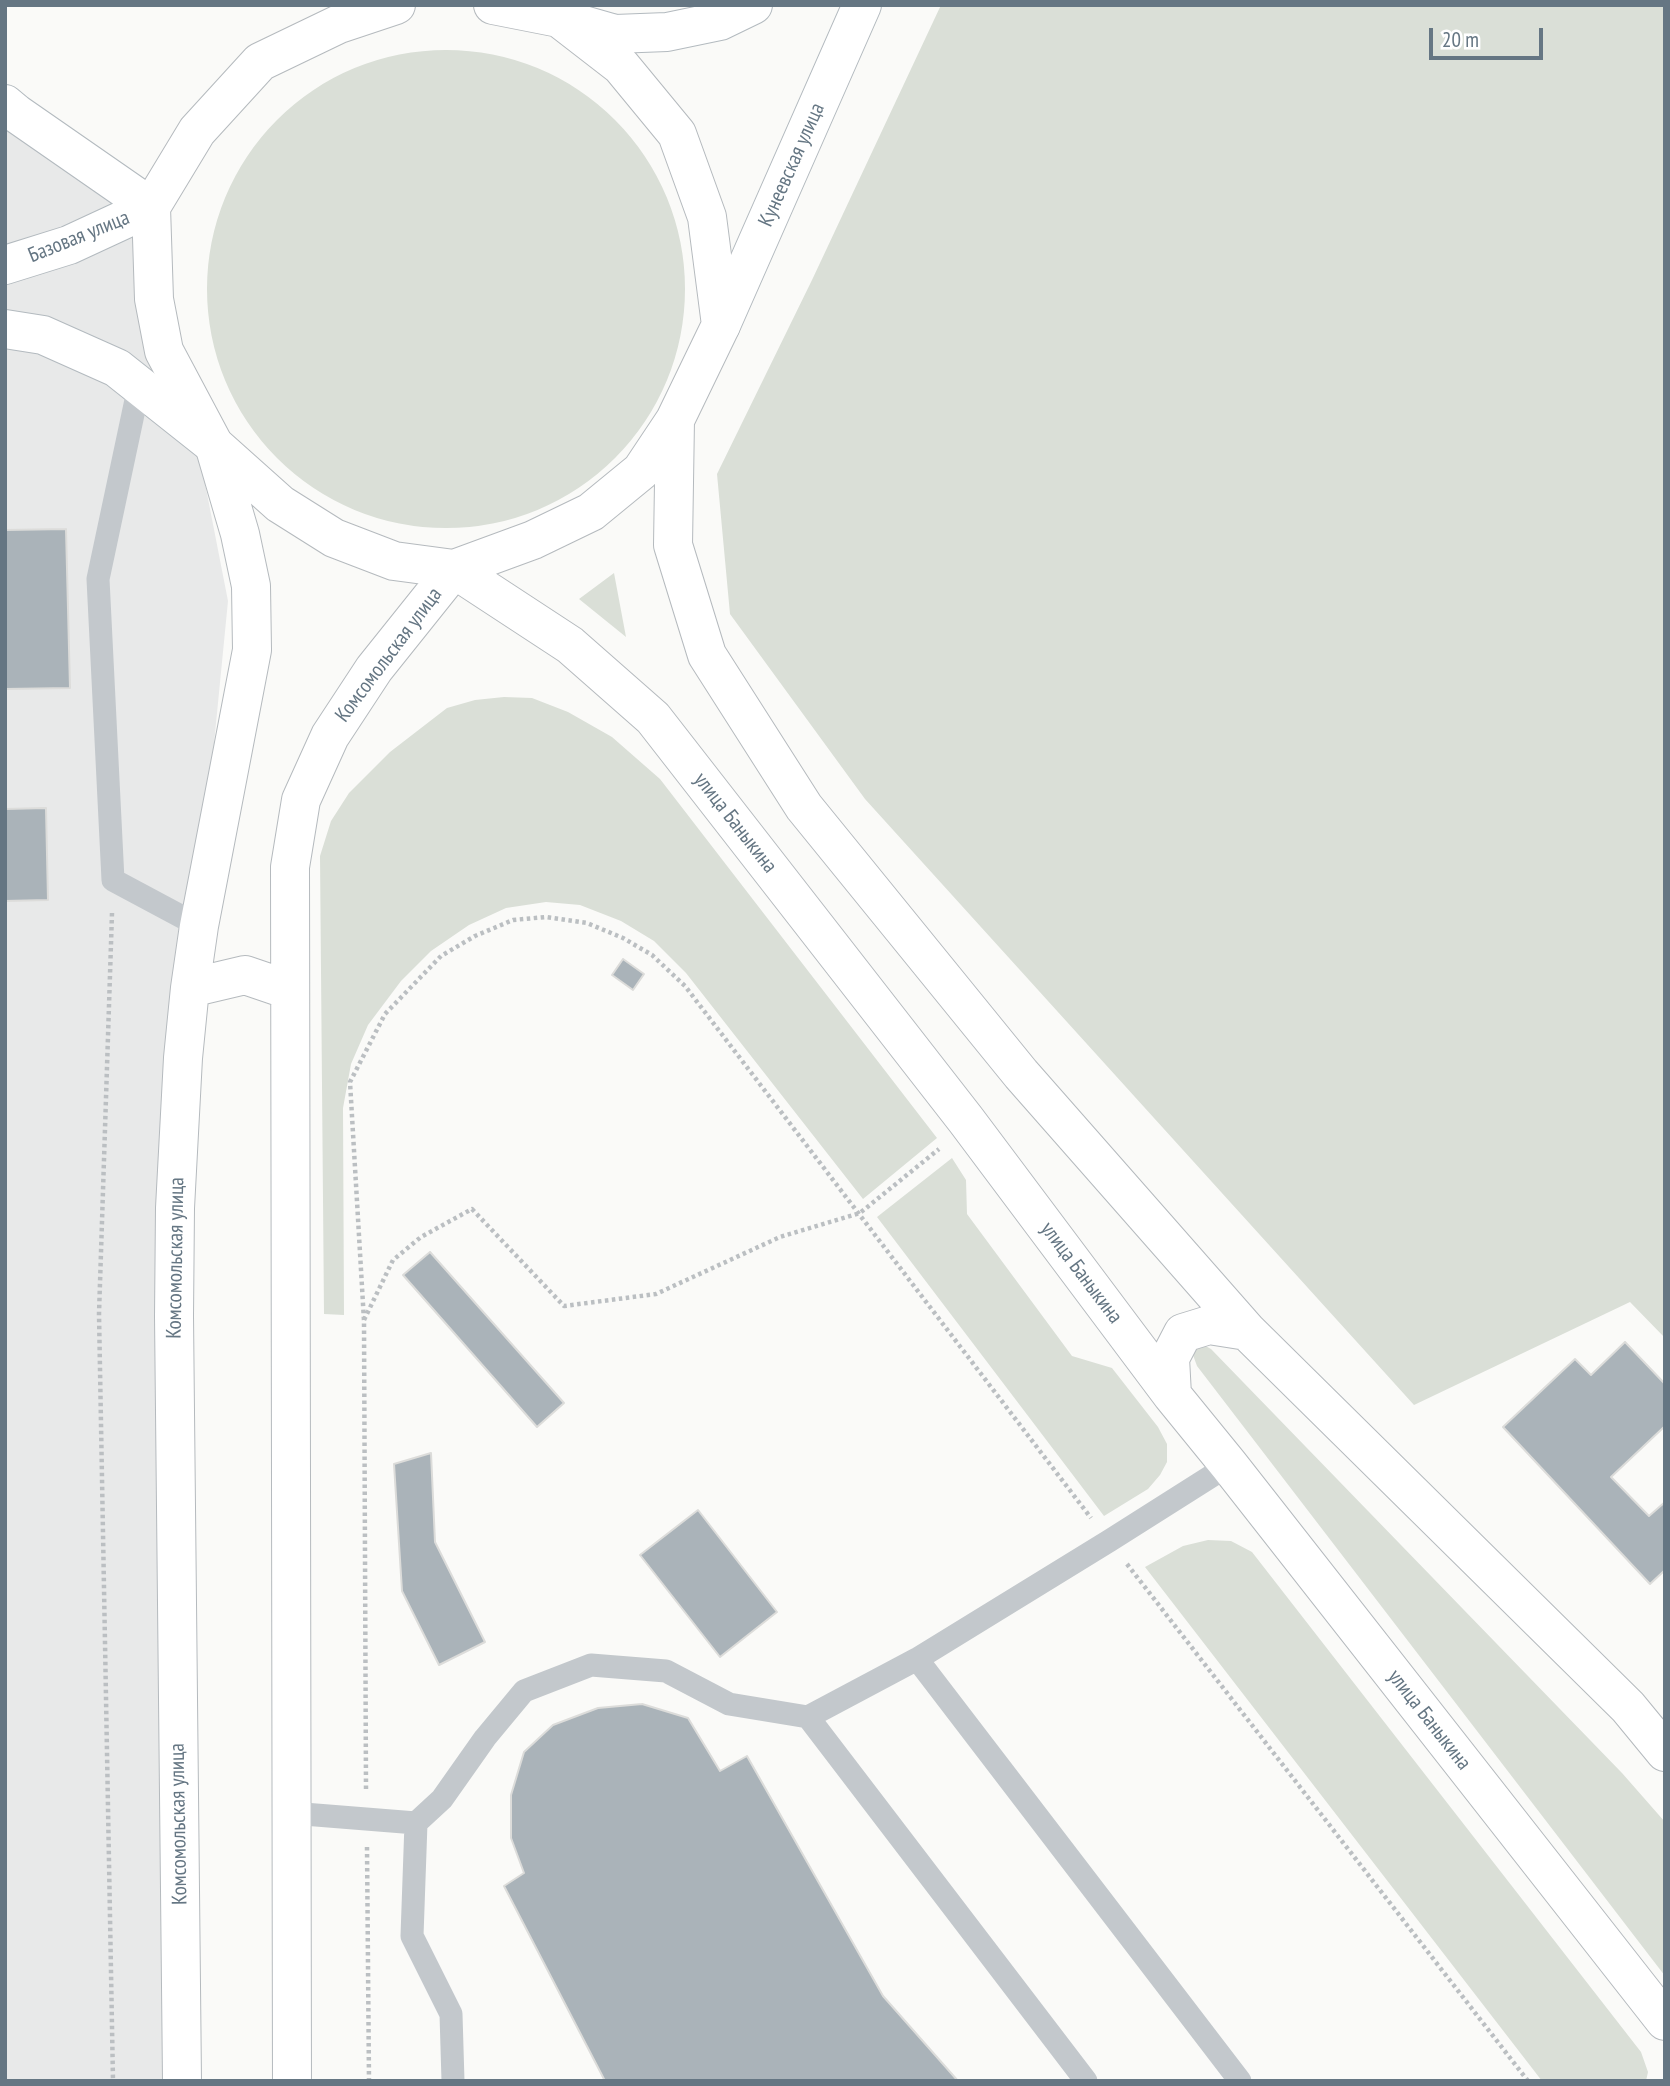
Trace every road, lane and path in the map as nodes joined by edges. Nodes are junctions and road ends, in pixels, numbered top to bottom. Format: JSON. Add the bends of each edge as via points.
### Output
{"nodes":[{"id":1,"x":318,"y":5,"type":"edge"},
{"id":2,"x":396,"y":5,"type":"edge"},
{"id":3,"x":493,"y":5,"type":"edge"},
{"id":4,"x":753,"y":5,"type":"edge"},
{"id":5,"x":862,"y":5,"type":"edge"},
{"id":6,"x":555,"y":12,"type":"edge"},
{"id":7,"x":260,"y":62,"type":"junction"},
{"id":8,"x":5,"y":104,"type":"edge"},
{"id":9,"x":151,"y":207,"type":"junction"},
{"id":10,"x":5,"y":265,"type":"edge"},
{"id":11,"x":721,"y":325,"type":"junction"},
{"id":12,"x":5,"y":329,"type":"edge"},
{"id":13,"x":139,"y":386,"type":"junction"},
{"id":14,"x":675,"y":420,"type":"junction"},
{"id":15,"x":214,"y":445,"type":"junction"},
{"id":16,"x":454,"y":569,"type":"junction"},
{"id":17,"x":113,"y":880,"type":"junction"},
{"id":18,"x":199,"y":926,"type":"junction"},
{"id":19,"x":190,"y":988,"type":"junction"},
{"id":20,"x":289,"y":990,"type":"junction"},
{"id":21,"x":943,"y":1145,"type":"dead end"},
{"id":22,"x":860,"y":1213,"type":"junction"},
{"id":23,"x":363,"y":1321,"type":"junction"},
{"id":24,"x":1247,"y":1331,"type":"junction"},
{"id":25,"x":1172,"y":1395,"type":"junction"},
{"id":26,"x":1228,"y":1465,"type":"junction"},
{"id":27,"x":1109,"y":1541,"type":"junction"},
{"id":28,"x":917,"y":1659,"type":"junction"},
{"id":29,"x":808,"y":1717,"type":"junction"},
{"id":30,"x":1665,"y":1752,"type":"edge"},
{"id":31,"x":291,"y":1813,"type":"junction"},
{"id":32,"x":366,"y":1818,"type":"junction"},
{"id":33,"x":416,"y":1822,"type":"junction"},
{"id":34,"x":1665,"y":2021,"type":"edge"},
{"id":35,"x":113,"y":2081,"type":"edge"},
{"id":36,"x":182,"y":2081,"type":"edge"},
{"id":37,"x":292,"y":2081,"type":"edge"},
{"id":38,"x":369,"y":2081,"type":"edge"},
{"id":39,"x":453,"y":2081,"type":"edge"},
{"id":40,"x":1086,"y":2081,"type":"edge"},
{"id":41,"x":1240,"y":2081,"type":"edge"},
{"id":42,"x":1528,"y":2081,"type":"edge"}],
"edges":[{"from":1,"to":7,"type":"main road"},
{"from":2,"to":7,"type":"main road","via":[[339,24]]},
{"from":3,"to":6,"type":"main road"},
{"from":4,"to":6,"type":"main road","via":[[720,21],[667,32],[615,34]]},
{"from":5,"to":11,"type":"main road","name":"Кунеевская улица"},
{"from":6,"to":11,"type":"main road","via":[[621,66],[677,134],[707,217]]},
{"from":7,"to":9,"type":"main road","via":[[197,131]]},
{"from":8,"to":9,"type":"main road"},
{"from":9,"to":10,"type":"main road","name":"Базовая улица","via":[[69,245]]},
{"from":9,"to":15,"type":"main road","via":[[154,299],[163,351]]},
{"from":11,"to":14,"type":"main road","name":"Кунеевская улица"},
{"from":12,"to":13,"type":"main road","via":[[43,335],[117,368]]},
{"from":13,"to":15,"type":"main road"},
{"from":13,"to":17,"type":"lane","via":[[97,579]]},
{"from":14,"to":16,"type":"main road","name":"Кунеевская улица","via":[[641,471],[591,512],[533,540]]},
{"from":14,"to":24,"type":"main road","via":[[673,545],[714,667],[804,807],[1021,1074]]},
{"from":15,"to":16,"type":"main road","via":[[280,504],[334,538],[394,561]]},
{"from":15,"to":18,"type":"main road","name":"Комсомольская улица","via":[[251,586],[252,650]]},
{"from":16,"to":20,"type":"main road","name":"Комсомольская улица","via":[[374,669],[330,736],[301,800],[290,867]]},
{"from":16,"to":25,"type":"main road","name":"улица Баныкина","via":[[570,645],[653,718],[966,1120]]},
{"from":17,"to":18,"type":"lane"},
{"from":17,"to":35,"type":"path","via":[[99,1314]]},
{"from":18,"to":19,"type":"main road","name":"Комсомольская улица"},
{"from":19,"to":20,"type":"main road","via":[[245,975]]},
{"from":19,"to":36,"type":"main road","name":"Комсомольская улица","via":[[175,1208],[174,1316]]},
{"from":20,"to":31,"type":"main road","name":"Комсомольская улица"},
{"from":21,"to":22,"type":"path"},
{"from":22,"to":23,"type":"path","via":[[780,1237],[656,1294],[564,1306],[472,1209],[421,1237],[393,1260]]},
{"from":22,"to":23,"type":"path","via":[[685,986],[652,955],[587,923],[546,917],[513,919],[441,956],[385,1014],[350,1082]]},
{"from":22,"to":27,"type":"path"},
{"from":23,"to":32,"type":"path"},
{"from":24,"to":25,"type":"main road","via":[[1209,1325],[1183,1333],[1170,1358]]},
{"from":24,"to":30,"type":"main road","via":[[1628,1707]]},
{"from":25,"to":26,"type":"main road","name":"улица Баныкина"},
{"from":26,"to":27,"type":"lane"},
{"from":26,"to":34,"type":"main road","name":"улица Баныкина"},
{"from":27,"to":28,"type":"lane"},
{"from":27,"to":42,"type":"path"},
{"from":28,"to":29,"type":"lane"},
{"from":28,"to":41,"type":"lane"},
{"from":29,"to":33,"type":"lane","via":[[729,1704],[666,1671],[591,1665],[524,1691],[442,1799]]},
{"from":29,"to":40,"type":"lane"},
{"from":31,"to":32,"type":"lane"},
{"from":31,"to":37,"type":"main road","name":"Комсомольская улица"},
{"from":32,"to":33,"type":"lane"},
{"from":32,"to":38,"type":"path"},
{"from":33,"to":39,"type":"lane","via":[[412,1936],[451,2014]]}]}
